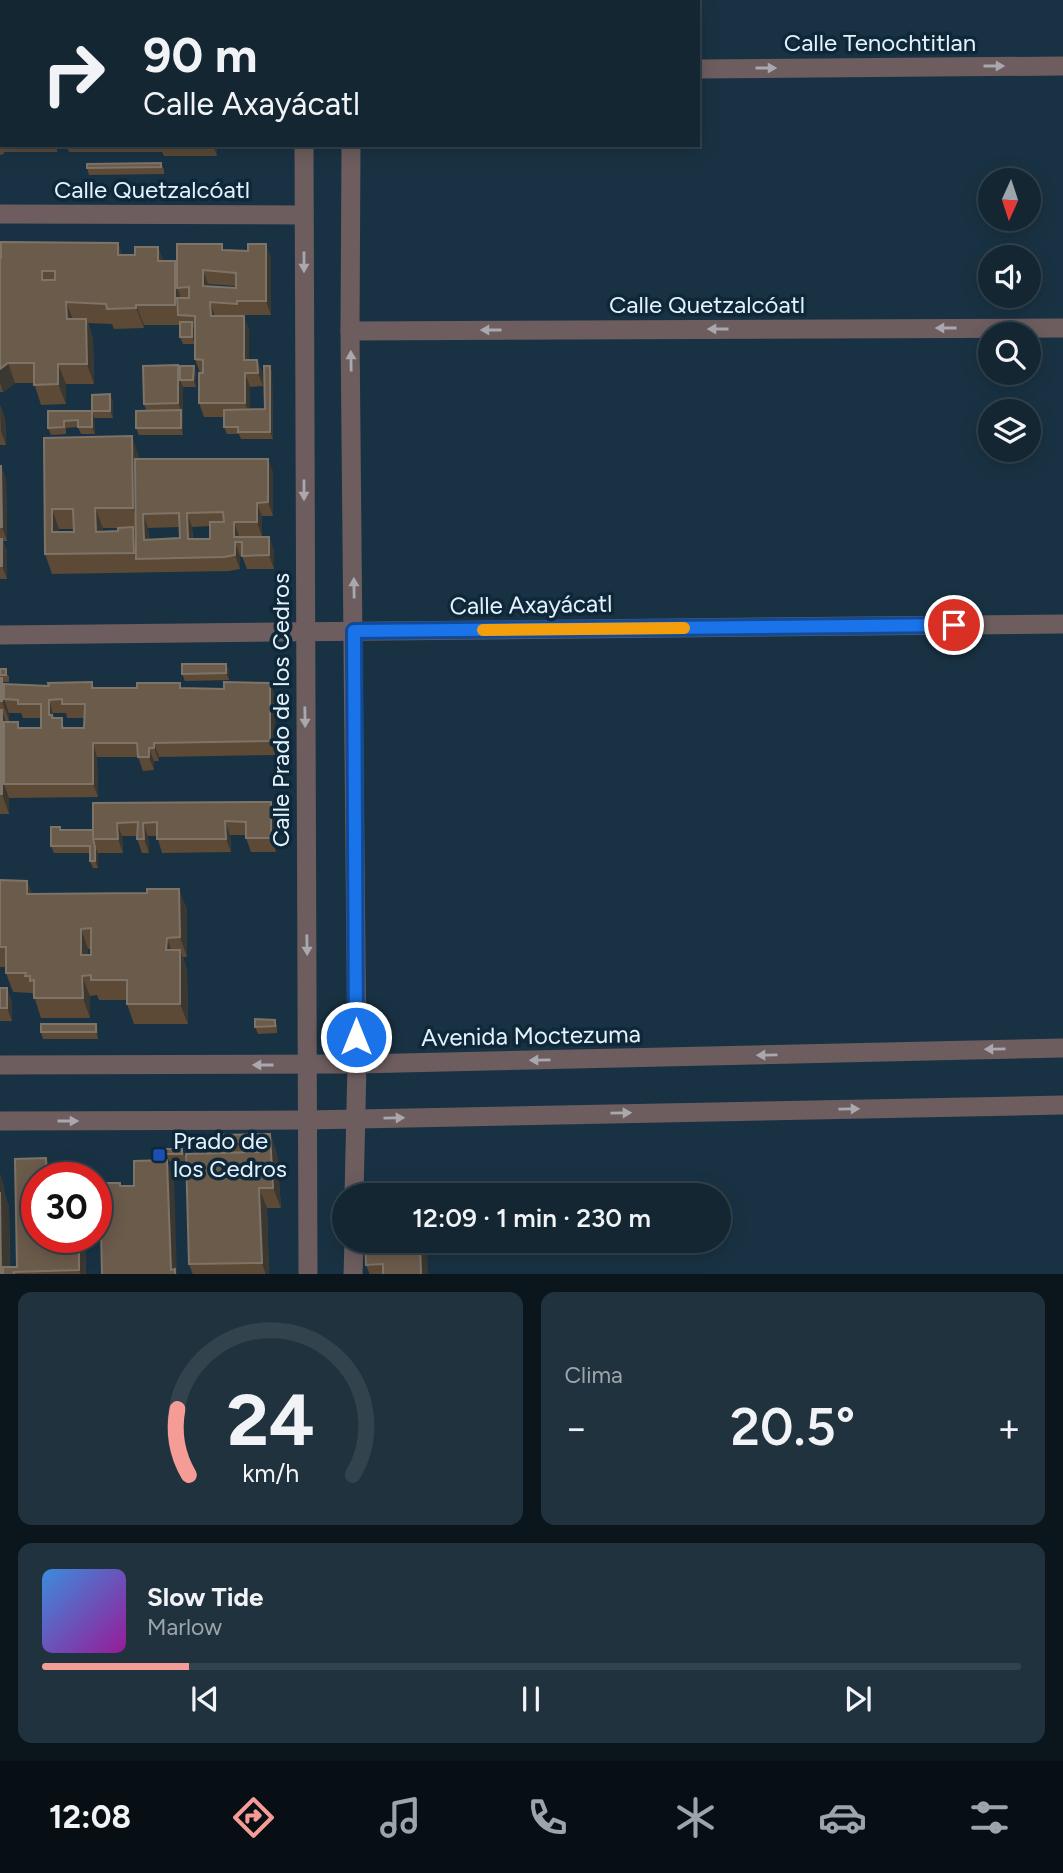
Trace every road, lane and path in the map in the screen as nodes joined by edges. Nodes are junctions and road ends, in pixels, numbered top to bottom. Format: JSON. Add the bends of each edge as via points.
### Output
{"nodes":[{"id":1,"x":1063,"y":66,"type":"edge"},
{"id":2,"x":700,"y":69,"type":"edge"},
{"id":3,"x":304,"y":147,"type":"edge"},
{"id":4,"x":351,"y":147,"type":"edge"},
{"id":5,"x":0,"y":214,"type":"edge"},
{"id":6,"x":304,"y":215,"type":"junction"},
{"id":7,"x":1063,"y":328,"type":"edge"},
{"id":8,"x":350,"y":331,"type":"junction"},
{"id":9,"x":1063,"y":624,"type":"edge"},
{"id":10,"x":304,"y":631,"type":"junction"},
{"id":11,"x":354,"y":631,"type":"junction"},
{"id":12,"x":0,"y":635,"type":"edge"},
{"id":13,"x":1063,"y":1048,"type":"edge"},
{"id":14,"x":357,"y":1064,"type":"junction"},
{"id":15,"x":0,"y":1065,"type":"edge"},
{"id":16,"x":309,"y":1065,"type":"junction"},
{"id":17,"x":1063,"y":1105,"type":"edge"},
{"id":18,"x":355,"y":1119,"type":"junction"},
{"id":19,"x":0,"y":1121,"type":"edge"},
{"id":20,"x":307,"y":1121,"type":"junction"},
{"id":21,"x":354,"y":1183,"type":"edge"},
{"id":22,"x":354,"y":1253,"type":"edge"},
{"id":23,"x":307,"y":1274,"type":"edge"},
{"id":24,"x":353,"y":1274,"type":"edge"}],
"edges":[{"from":2,"to":1,"type":"street","name":"Calle Tenochtitlan","one_way":true},
{"from":3,"to":6,"type":"street","name":"Calle Prado de los Cedros"},
{"from":4,"to":8,"type":"street"},
{"from":5,"to":6,"type":"street","name":"Calle Quetzalcóatl"},
{"from":6,"to":10,"type":"street","name":"Calle Prado de los Cedros","one_way":true},
{"from":7,"to":8,"type":"street","name":"Calle Quetzalcóatl","one_way":true},
{"from":11,"to":8,"type":"street","one_way":true},
{"from":9,"to":11,"type":"street","name":"Calle Axayácatl"},
{"from":10,"to":11,"type":"street","name":"Calle Axayácatl"},
{"from":10,"to":12,"type":"street","name":"Calle Axayácatl"},
{"from":10,"to":16,"type":"street","name":"Calle Prado de los Cedros","one_way":true},
{"from":11,"to":14,"type":"street"},
{"from":13,"to":14,"type":"street","name":"Avenida Moctezuma","one_way":true},
{"from":14,"to":16,"type":"street","name":"Avenida Moctezuma"},
{"from":14,"to":18,"type":"street"},
{"from":16,"to":15,"type":"street","name":"Avenida Moctezuma","one_way":true},
{"from":16,"to":20,"type":"street","name":"Calle Prado de los Cedros"},
{"from":18,"to":17,"type":"street","one_way":true},
{"from":18,"to":20,"type":"street"},
{"from":18,"to":21,"type":"street"},
{"from":19,"to":20,"type":"street","one_way":true},
{"from":20,"to":23,"type":"street","name":"Calle Prado de los Cedros"},
{"from":22,"to":24,"type":"street"}]}
